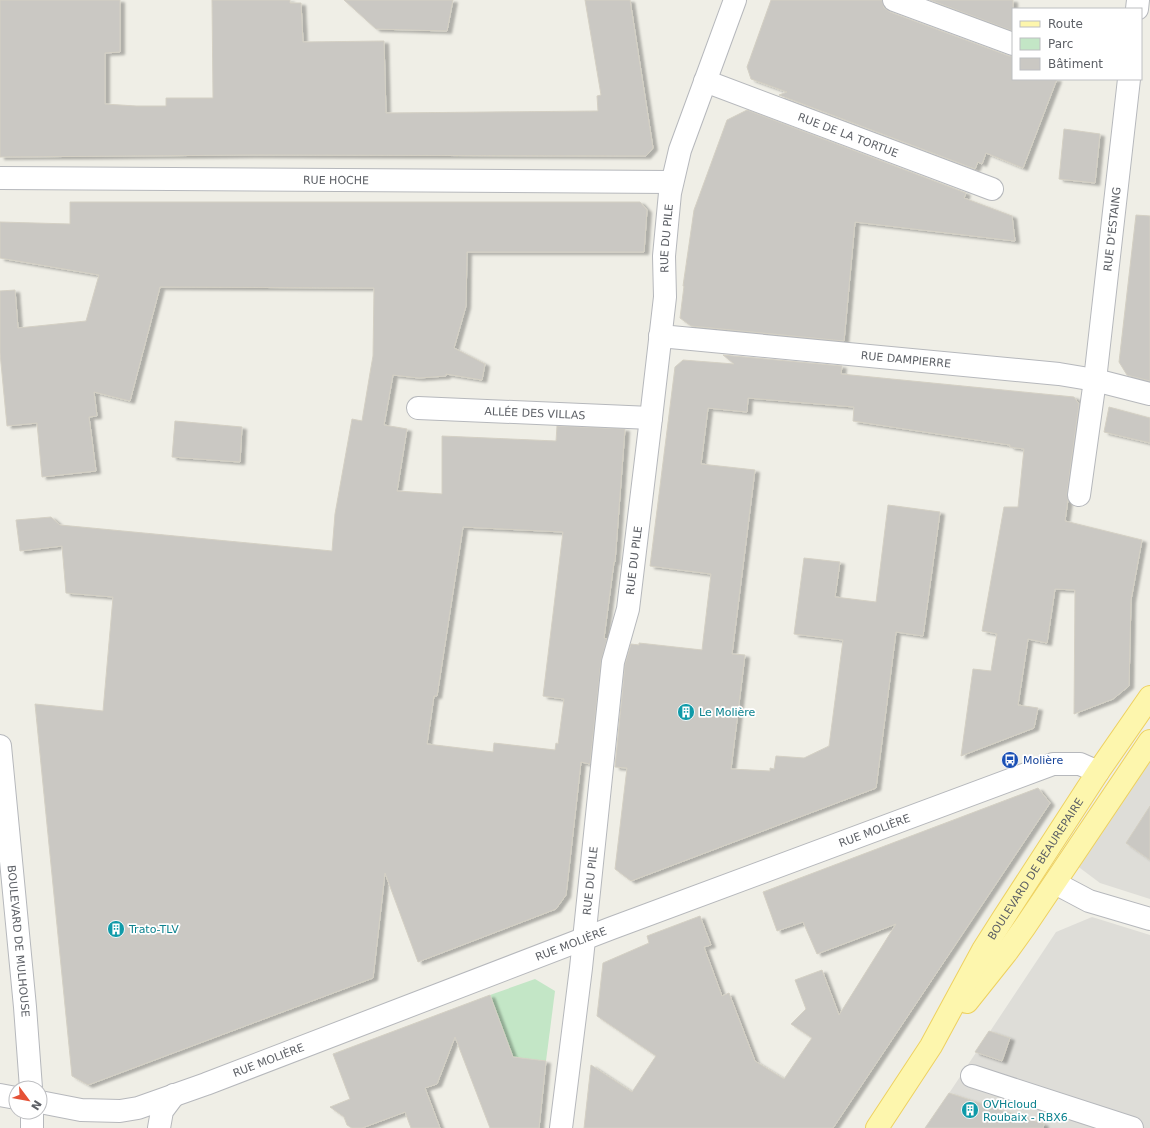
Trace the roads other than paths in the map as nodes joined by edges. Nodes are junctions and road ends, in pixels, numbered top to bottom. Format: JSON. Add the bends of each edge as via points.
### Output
{"nodes":[{"id":1,"x":735,"y":0,"type":"edge"},
{"id":2,"x":894,"y":0,"type":"edge"},
{"id":3,"x":1012,"y":44,"type":"edge"},
{"id":4,"x":1129,"y":80,"type":"edge"},
{"id":5,"x":705,"y":81,"type":"junction"},
{"id":6,"x":0,"y":178,"type":"edge"},
{"id":7,"x":672,"y":182,"type":"junction"},
{"id":8,"x":992,"y":189,"type":"dead end"},
{"id":9,"x":660,"y":336,"type":"junction"},
{"id":10,"x":1095,"y":380,"type":"junction"},
{"id":11,"x":1150,"y":394,"type":"edge"},
{"id":12,"x":418,"y":408,"type":"dead end"},
{"id":13,"x":651,"y":418,"type":"junction"},
{"id":14,"x":1079,"y":495,"type":"dead end"},
{"id":15,"x":1150,"y":697,"type":"edge"},
{"id":16,"x":1150,"y":741,"type":"edge"},
{"id":17,"x":0,"y":746,"type":"edge"},
{"id":18,"x":1098,"y":772,"type":"junction"},
{"id":19,"x":1120,"y":786,"type":"junction"},
{"id":20,"x":1055,"y":883,"type":"junction"},
{"id":21,"x":1150,"y":919,"type":"edge"},
{"id":22,"x":584,"y":939,"type":"junction"},
{"id":23,"x":931,"y":1046,"type":"junction"},
{"id":24,"x":972,"y":1076,"type":"dead end"},
{"id":25,"x":30,"y":1080,"type":"edge"},
{"id":26,"x":174,"y":1095,"type":"junction"},
{"id":27,"x":48,"y":1104,"type":"edge"},
{"id":28,"x":159,"y":1128,"type":"edge"},
{"id":29,"x":561,"y":1128,"type":"edge"},
{"id":30,"x":877,"y":1128,"type":"edge"},
{"id":31,"x":1132,"y":1128,"type":"edge"}],
"edges":[{"from":1,"to":5,"type":"street","name":"RUE DU PILE"},
{"from":2,"to":3,"type":"street"},
{"from":4,"to":10,"type":"street","name":"RUE D'ESTAING"},
{"from":5,"to":7,"type":"street","name":"RUE DU PILE","via":[[680,150]]},
{"from":5,"to":8,"type":"street","name":"RUE DE LA TORTUE"},
{"from":6,"to":7,"type":"street","name":"RUE HOCHE"},
{"from":7,"to":9,"type":"street","name":"RUE DU PILE","via":[[664,247],[665,289]]},
{"from":9,"to":10,"type":"street","name":"RUE DAMPIERRE","via":[[1059,374]]},
{"from":9,"to":13,"type":"street","name":"RUE DU PILE"},
{"from":10,"to":11,"type":"street","name":"RUE DAMPIERRE"},
{"from":10,"to":14,"type":"street","name":"RUE D'ESTAING"},
{"from":12,"to":13,"type":"street","name":"ALLÉE DES VILLAS"},
{"from":13,"to":22,"type":"street","name":"RUE DU PILE","via":[[628,609],[613,662]]},
{"from":15,"to":18,"type":"main road","name":"BOULEVARD DE BEAUREPAIRE"},
{"from":16,"to":19,"type":"main road","name":"BOULEVARD DE BEAUREPAIRE"},
{"from":17,"to":25,"type":"street","name":"BOULEVARD DE MULHOUSE"},
{"from":18,"to":19,"type":"main road"},
{"from":18,"to":22,"type":"street","name":"RUE MOLIÈRE","via":[[1080,764],[1053,764]]},
{"from":18,"to":23,"type":"main road","name":"BOULEVARD DE BEAUREPAIRE","via":[[988,943]]},
{"from":19,"to":20,"type":"main road","name":"BOULEVARD DE BEAUREPAIRE"},
{"from":20,"to":21,"type":"street","via":[[1089,901]]},
{"from":20,"to":23,"type":"main road","name":"BOULEVARD DE BEAUREPAIRE","via":[[1006,953]]},
{"from":22,"to":26,"type":"street","name":"RUE MOLIÈRE"},
{"from":22,"to":29,"type":"street","name":"RUE DU PILE"},
{"from":23,"to":30,"type":"main road","name":"BOULEVARD DE BEAUREPAIRE"},
{"from":24,"to":31,"type":"street"},
{"from":26,"to":27,"type":"street","name":"RUE MOLIÈRE","via":[[138,1108],[120,1111],[81,1110]]},
{"from":26,"to":28,"type":"street","via":[[162,1111]]}]}
